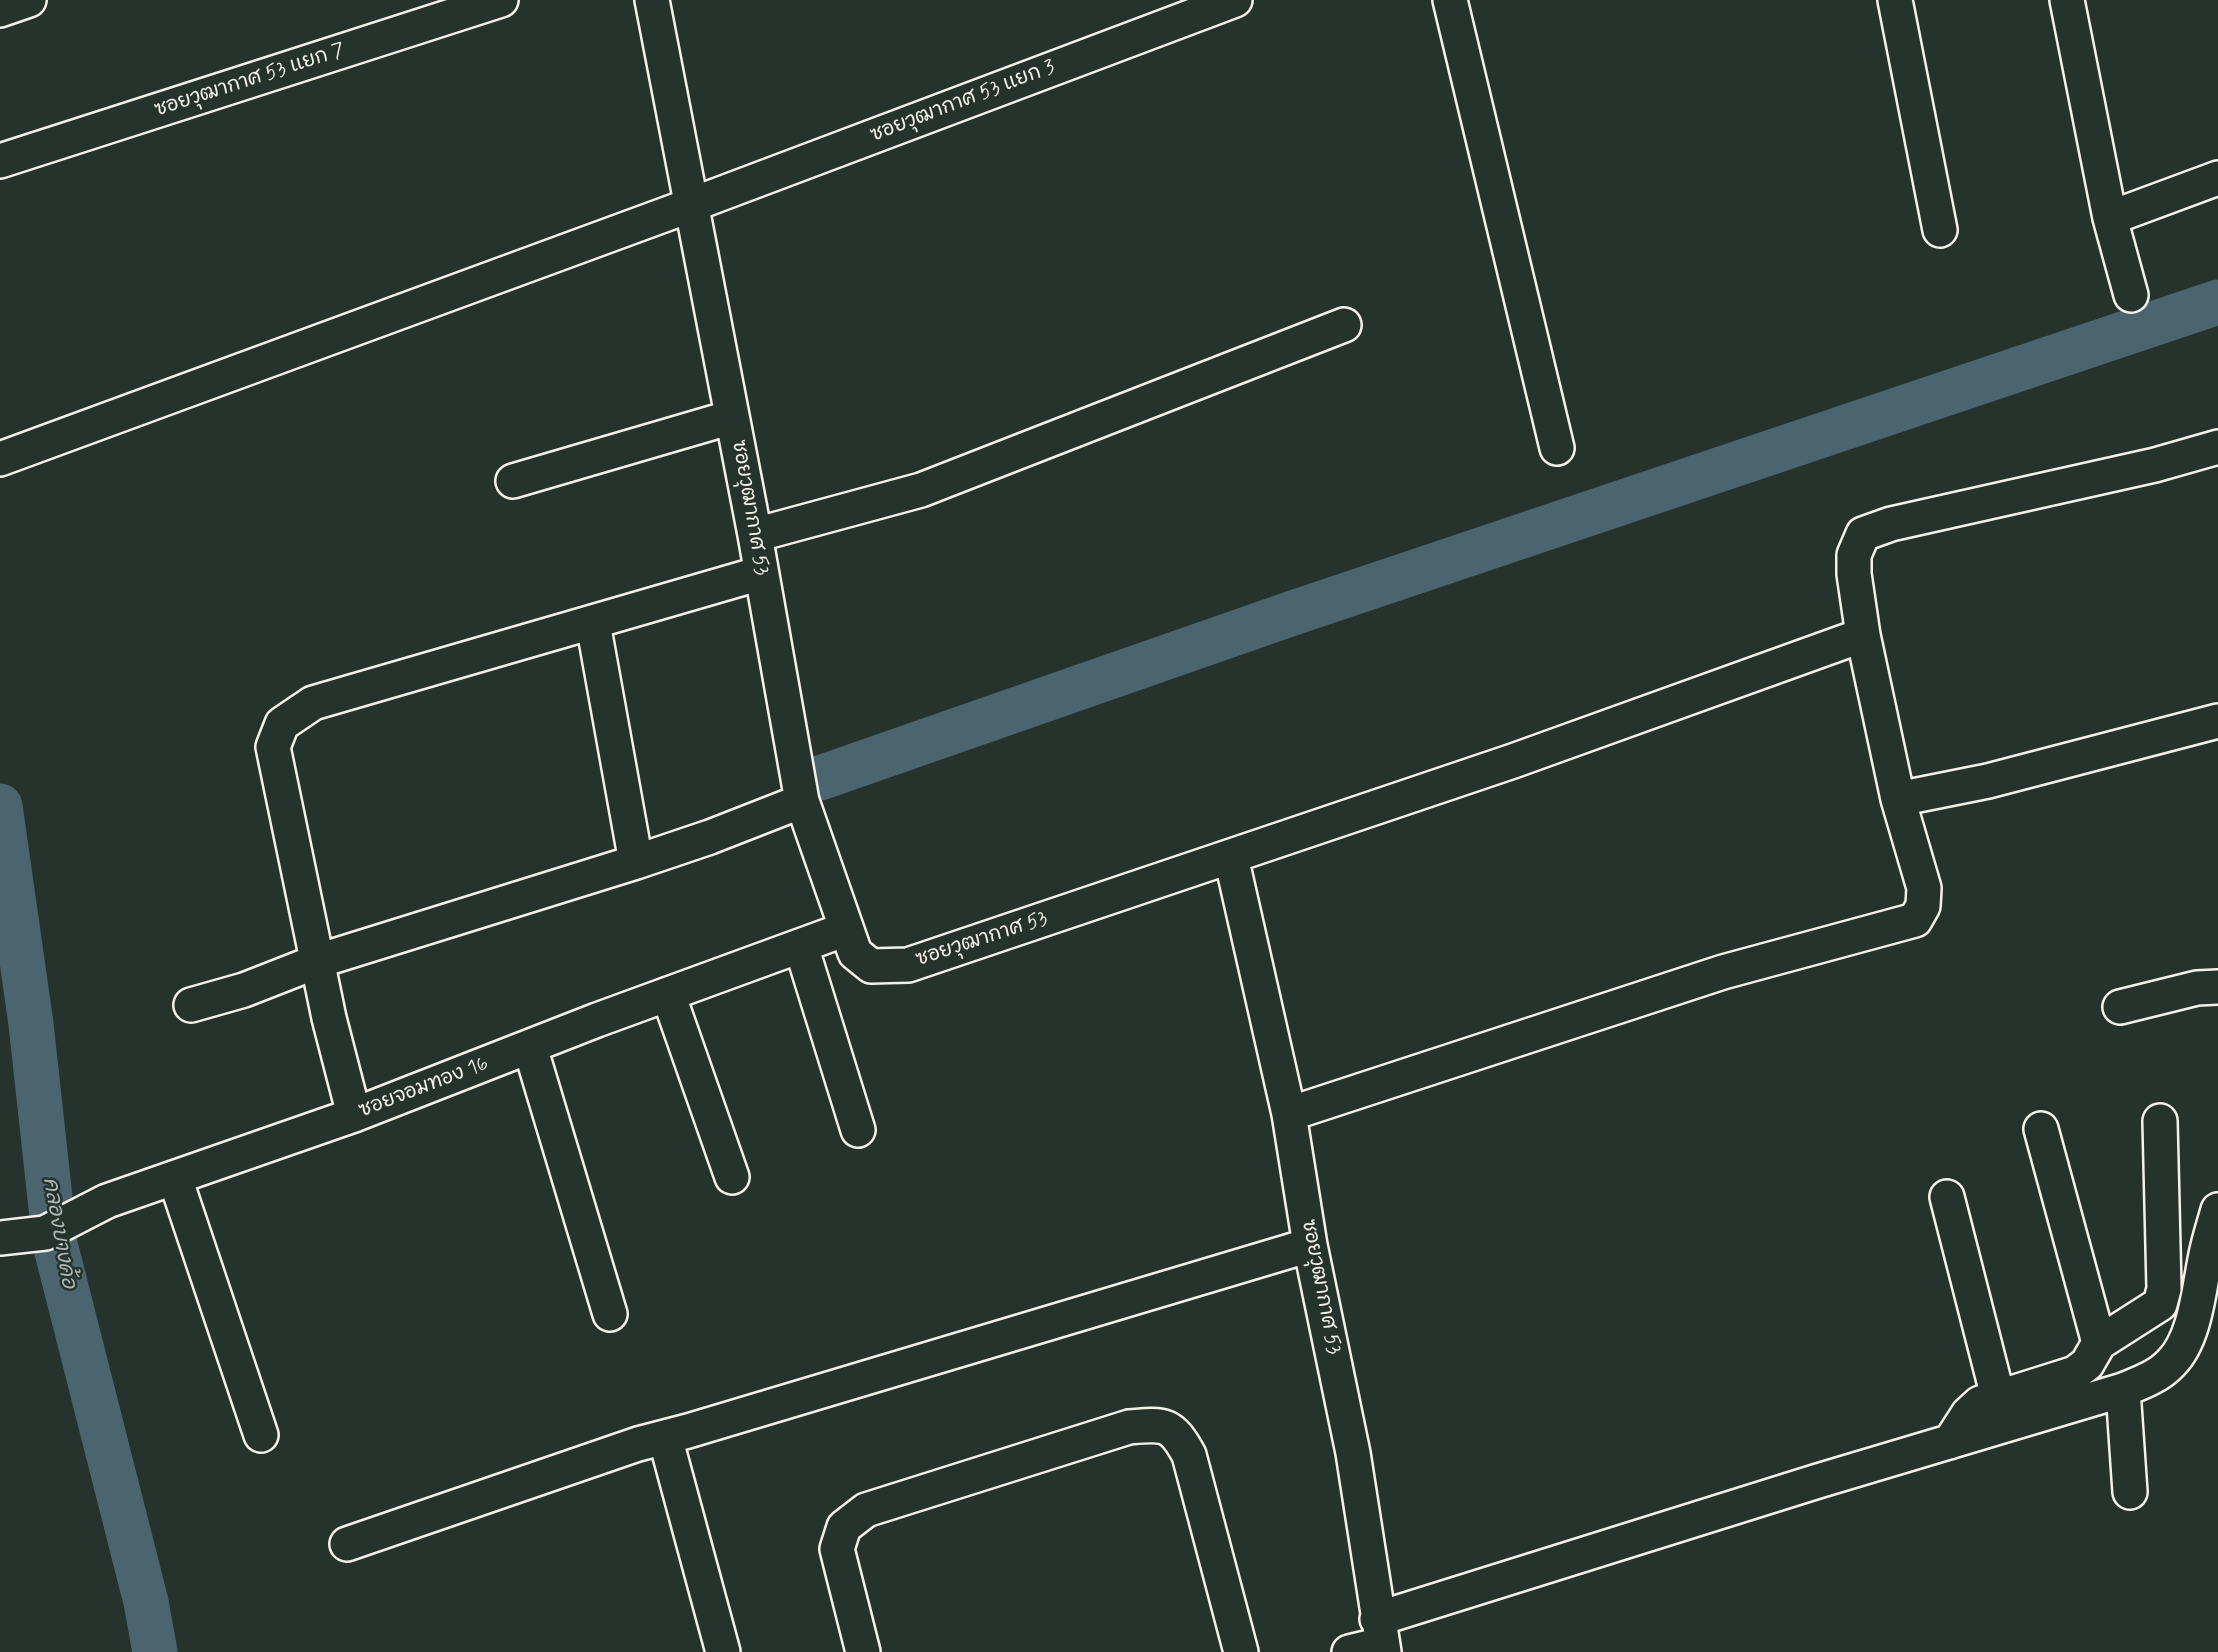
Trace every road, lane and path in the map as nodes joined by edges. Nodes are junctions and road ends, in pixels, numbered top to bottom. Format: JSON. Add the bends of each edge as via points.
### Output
{"nodes":[{"id":1,"x":29,"y":0,"type":"edge"},
{"id":2,"x":501,"y":0,"type":"edge"},
{"id":3,"x":652,"y":0,"type":"edge"},
{"id":4,"x":1235,"y":0,"type":"edge"},
{"id":5,"x":1450,"y":0,"type":"edge"},
{"id":6,"x":1895,"y":0,"type":"edge"},
{"id":7,"x":2067,"y":0,"type":"edge"},
{"id":8,"x":0,"y":10,"type":"edge"},
{"id":9,"x":0,"y":161,"type":"edge"},
{"id":10,"x":2218,"y":178,"type":"edge"},
{"id":11,"x":691,"y":205,"type":"junction"},
{"id":12,"x":2110,"y":218,"type":"junction"},
{"id":13,"x":1940,"y":230,"type":"dead end"},
{"id":14,"x":2130,"y":295,"type":"dead end"},
{"id":15,"x":1344,"y":325,"type":"dead end"},
{"id":16,"x":732,"y":417,"type":"junction"},
{"id":17,"x":2218,"y":447,"type":"edge"},
{"id":18,"x":1557,"y":448,"type":"dead end"},
{"id":19,"x":0,"y":459,"type":"edge"},
{"id":20,"x":513,"y":481,"type":"dead end"},
{"id":21,"x":755,"y":535,"type":"junction"},
{"id":22,"x":761,"y":573,"type":"junction"},
{"id":23,"x":592,"y":623,"type":"junction"},
{"id":24,"x":1863,"y":634,"type":"junction"},
{"id":25,"x":2218,"y":721,"type":"edge"},
{"id":26,"x":1898,"y":800,"type":"junction"},
{"id":27,"x":802,"y":801,"type":"junction"},
{"id":28,"x":1231,"y":857,"type":"junction"},
{"id":29,"x":636,"y":862,"type":"junction"},
{"id":30,"x":846,"y":929,"type":"junction"},
{"id":31,"x":801,"y":946,"type":"junction"},
{"id":32,"x":318,"y":962,"type":"junction"},
{"id":33,"x":2218,"y":987,"type":"edge"},
{"id":34,"x":668,"y":994,"type":"junction"},
{"id":35,"x":191,"y":1005,"type":"dead end"},
{"id":36,"x":2120,"y":1007,"type":"dead end"},
{"id":37,"x":530,"y":1047,"type":"junction"},
{"id":38,"x":1289,"y":1114,"type":"junction"},
{"id":39,"x":354,"y":1115,"type":"junction"},
{"id":40,"x":2160,"y":1121,"type":"dead end"},
{"id":41,"x":2041,"y":1129,"type":"dead end"},
{"id":42,"x":858,"y":1130,"type":"dead end"},
{"id":43,"x":732,"y":1177,"type":"dead end"},
{"id":44,"x":175,"y":1178,"type":"junction"},
{"id":45,"x":1947,"y":1197,"type":"dead end"},
{"id":46,"x":2218,"y":1210,"type":"edge"},
{"id":47,"x":0,"y":1239,"type":"edge"},
{"id":48,"x":1310,"y":1245,"type":"junction"},
{"id":49,"x":2208,"y":1311,"type":"edge"},
{"id":50,"x":610,"y":1314,"type":"dead end"},
{"id":51,"x":2099,"y":1343,"type":"junction"},
{"id":52,"x":2123,"y":1390,"type":"junction"},
{"id":53,"x":1998,"y":1397,"type":"junction"},
{"id":54,"x":261,"y":1434,"type":"dead end"},
{"id":55,"x":665,"y":1437,"type":"junction"},
{"id":56,"x":1950,"y":1442,"type":"junction"},
{"id":57,"x":2130,"y":1492,"type":"dead end"},
{"id":58,"x":347,"y":1545,"type":"dead end"},
{"id":59,"x":1381,"y":1638,"type":"edge"},
{"id":60,"x":723,"y":1652,"type":"edge"},
{"id":61,"x":863,"y":1652,"type":"edge"},
{"id":62,"x":1242,"y":1652,"type":"edge"},
{"id":63,"x":1349,"y":1652,"type":"edge"}],
"edges":[{"from":1,"to":8,"type":"street"},
{"from":2,"to":9,"type":"street","name":"ซอยวุฒากาศ 53 แยก 7"},
{"from":3,"to":11,"type":"street","name":"ซอยวุฒากาศ 53"},
{"from":4,"to":11,"type":"street","name":"ซอยวุฒากาศ 53 แยก 3"},
{"from":5,"to":18,"type":"street"},
{"from":6,"to":13,"type":"street"},
{"from":7,"to":12,"type":"street"},
{"from":10,"to":12,"type":"street"},
{"from":11,"to":16,"type":"street","name":"ซอยวุฒากาศ 53"},
{"from":11,"to":19,"type":"street","name":"ซอยวุฒากาศ 53 แยก 3"},
{"from":12,"to":14,"type":"street"},
{"from":15,"to":21,"type":"street","via":[[921,490]]},
{"from":16,"to":20,"type":"street"},
{"from":16,"to":21,"type":"street","name":"ซอยวุฒากาศ 53"},
{"from":17,"to":24,"type":"street","via":[[2155,465],[1891,524],[1863,534],[1854,555],[1854,574]]},
{"from":21,"to":22,"type":"street","name":"ซอยวุฒากาศ 53"},
{"from":22,"to":23,"type":"street"},
{"from":22,"to":27,"type":"street","name":"ซอยวุฒากาศ 53"},
{"from":23,"to":29,"type":"street"},
{"from":23,"to":32,"type":"street","via":[[313,703],[282,724],[273,747]]},
{"from":24,"to":26,"type":"street"},
{"from":24,"to":28,"type":"street","via":[[1513,761]]},
{"from":25,"to":26,"type":"street","via":[[1988,781]]},
{"from":26,"to":38,"type":"street","via":[[1924,888],[1923,906],[1915,921],[1723,972]]},
{"from":27,"to":29,"type":"street"},
{"from":27,"to":30,"type":"street","name":"ซอยวุฒากาศ 53"},
{"from":28,"to":30,"type":"street","name":"ซอยวุฒากาศ 53","via":[[908,965],[872,966],[855,953]]},
{"from":28,"to":38,"type":"street","name":"ซอยวุฒากาศ 53"},
{"from":29,"to":32,"type":"street"},
{"from":30,"to":31,"type":"street","name":"ซอยจอมทอง 16"},
{"from":31,"to":34,"type":"street","name":"ซอยจอมทอง 16"},
{"from":31,"to":42,"type":"street"},
{"from":32,"to":35,"type":"street"},
{"from":32,"to":39,"type":"street"},
{"from":33,"to":36,"type":"street","via":[[2197,988]]},
{"from":34,"to":37,"type":"street","name":"ซอยจอมทอง 16"},
{"from":34,"to":43,"type":"street"},
{"from":37,"to":39,"type":"street","name":"ซอยจอมทอง 16"},
{"from":37,"to":50,"type":"street"},
{"from":38,"to":48,"type":"street","name":"ซอยวุฒากาศ 53"},
{"from":39,"to":44,"type":"street","name":"ซอยจอมทอง 16"},
{"from":40,"to":51,"type":"street","via":[[2164,1289],[2160,1304]]},
{"from":41,"to":51,"type":"street"},
{"from":44,"to":47,"type":"street","name":"ซอยจอมทอง 16","via":[[107,1201],[45,1233]]},
{"from":44,"to":54,"type":"street"},
{"from":45,"to":53,"type":"street"},
{"from":46,"to":49,"type":"street","via":[[2207,1251]]},
{"from":48,"to":55,"type":"street"},
{"from":48,"to":59,"type":"street","name":"ซอยวุฒากาศ 53","via":[[1353,1453]]},
{"from":49,"to":52,"type":"street","via":[[2172,1363],[2153,1377]]},
{"from":51,"to":53,"type":"street","via":[[2087,1364],[2075,1373]]},
{"from":52,"to":56,"type":"street"},
{"from":52,"to":57,"type":"street"},
{"from":53,"to":56,"type":"street","via":[[1980,1403],[1968,1414]]},
{"from":55,"to":58,"type":"street"},
{"from":55,"to":60,"type":"street"},
{"from":56,"to":59,"type":"street","via":[[1818,1481]]},
{"from":59,"to":63,"type":"street"},
{"from":61,"to":62,"type":"street","via":[[837,1549],[844,1527],[866,1510],[1129,1427],[1159,1424],[1178,1434],[1189,1455]]}]}
